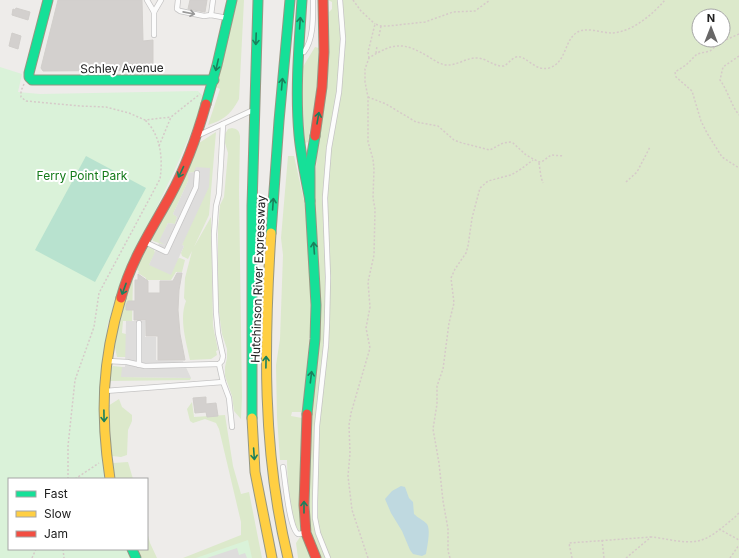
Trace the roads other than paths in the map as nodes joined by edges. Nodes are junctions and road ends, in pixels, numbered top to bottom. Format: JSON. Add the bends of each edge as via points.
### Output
{"nodes":[{"id":1,"x":48,"y":0,"type":"edge"},
{"id":2,"x":148,"y":0,"type":"edge"},
{"id":3,"x":161,"y":0,"type":"edge"},
{"id":4,"x":178,"y":0,"type":"edge"},
{"id":5,"x":213,"y":0,"type":"edge"},
{"id":6,"x":232,"y":0,"type":"edge"},
{"id":7,"x":258,"y":0,"type":"edge"},
{"id":8,"x":290,"y":0,"type":"edge"},
{"id":9,"x":302,"y":0,"type":"edge"},
{"id":10,"x":313,"y":0,"type":"edge"},
{"id":11,"x":323,"y":0,"type":"edge"},
{"id":12,"x":340,"y":0,"type":"edge"},
{"id":13,"x":154,"y":12,"type":"junction"},
{"id":14,"x":211,"y":15,"type":"junction"},
{"id":15,"x":228,"y":19,"type":"junction"},
{"id":16,"x":154,"y":35,"type":"dead end"},
{"id":17,"x":292,"y":59,"type":"junction"},
{"id":18,"x":214,"y":80,"type":"junction"},
{"id":19,"x":254,"y":109,"type":"junction"},
{"id":20,"x":223,"y":124,"type":"junction"},
{"id":21,"x":196,"y":136,"type":"junction"},
{"id":22,"x":198,"y":173,"type":"dead end"},
{"id":23,"x":310,"y":201,"type":"junction"},
{"id":24,"x":145,"y":242,"type":"junction"},
{"id":25,"x":139,"y":323,"type":"dead end"},
{"id":26,"x":106,"y":361,"type":"junction"},
{"id":27,"x":219,"y":364,"type":"junction"},
{"id":28,"x":139,"y":365,"type":"junction"},
{"id":29,"x":223,"y":382,"type":"junction"},
{"id":30,"x":104,"y":391,"type":"junction"},
{"id":31,"x":232,"y":427,"type":"dead end"},
{"id":32,"x":283,"y":467,"type":"dead end"},
{"id":33,"x":110,"y":478,"type":"edge"},
{"id":34,"x":306,"y":533,"type":"junction"},
{"id":35,"x":272,"y":558,"type":"edge"},
{"id":36,"x":288,"y":558,"type":"edge"},
{"id":37,"x":316,"y":558,"type":"edge"},
{"id":38,"x":328,"y":558,"type":"edge"}],
"edges":[{"from":1,"to":18,"type":"main road","name":"Schley Avenue","via":[[29,72],[30,79]]},
{"from":2,"to":13,"type":"lane"},
{"from":3,"to":13,"type":"lane"},
{"from":4,"to":14,"type":"lane","one_way":true,"via":[[177,9],[180,11]]},
{"from":5,"to":14,"type":"lane"},
{"from":6,"to":15,"type":"main road"},
{"from":7,"to":19,"type":"main road","name":"Hutchinson River Expressway","one_way":true},
{"from":8,"to":17,"type":"main road","name":"Hutchinson River Expressway"},
{"from":17,"to":9,"type":"main road","one_way":true},
{"from":10,"to":17,"type":"lane","via":[[310,42],[306,50]]},
{"from":23,"to":11,"type":"main road","one_way":true,"via":[[311,159],[323,79]]},
{"from":12,"to":38,"type":"lane","via":[[343,39],[339,92],[325,198],[327,322],[317,426],[315,502],[318,532]]},
{"from":13,"to":16,"type":"lane"},
{"from":14,"to":15,"type":"lane"},
{"from":15,"to":18,"type":"main road","one_way":true},
{"from":17,"to":23,"type":"main road","via":[[299,132]]},
{"from":36,"to":17,"type":"main road","name":"Hutchinson River Expressway","one_way":true,"via":[[273,482],[266,390],[270,251]]},
{"from":18,"to":21,"type":"main road"},
{"from":19,"to":20,"type":"lane"},
{"from":19,"to":35,"type":"main road","name":"Hutchinson River Expressway","one_way":true,"via":[[251,415],[257,485]]},
{"from":20,"to":21,"type":"lane"},
{"from":20,"to":27,"type":"lane","via":[[214,234],[216,312],[223,354]]},
{"from":21,"to":24,"type":"main road","one_way":true,"via":[[182,172]]},
{"from":22,"to":24,"type":"lane","via":[[196,187],[166,252]]},
{"from":34,"to":23,"type":"main road","one_way":true,"via":[[306,424],[316,305]]},
{"from":24,"to":26,"type":"main road","one_way":true,"via":[[132,267],[115,313]]},
{"from":25,"to":28,"type":"lane"},
{"from":26,"to":28,"type":"lane"},
{"from":26,"to":30,"type":"main road"},
{"from":27,"to":28,"type":"lane"},
{"from":27,"to":29,"type":"lane"},
{"from":29,"to":30,"type":"lane"},
{"from":29,"to":31,"type":"lane","via":[[229,398]]},
{"from":30,"to":33,"type":"main road","one_way":true,"via":[[104,433]]},
{"from":32,"to":34,"type":"lane","via":[[294,529],[298,534]]},
{"from":34,"to":37,"type":"main road"}]}
